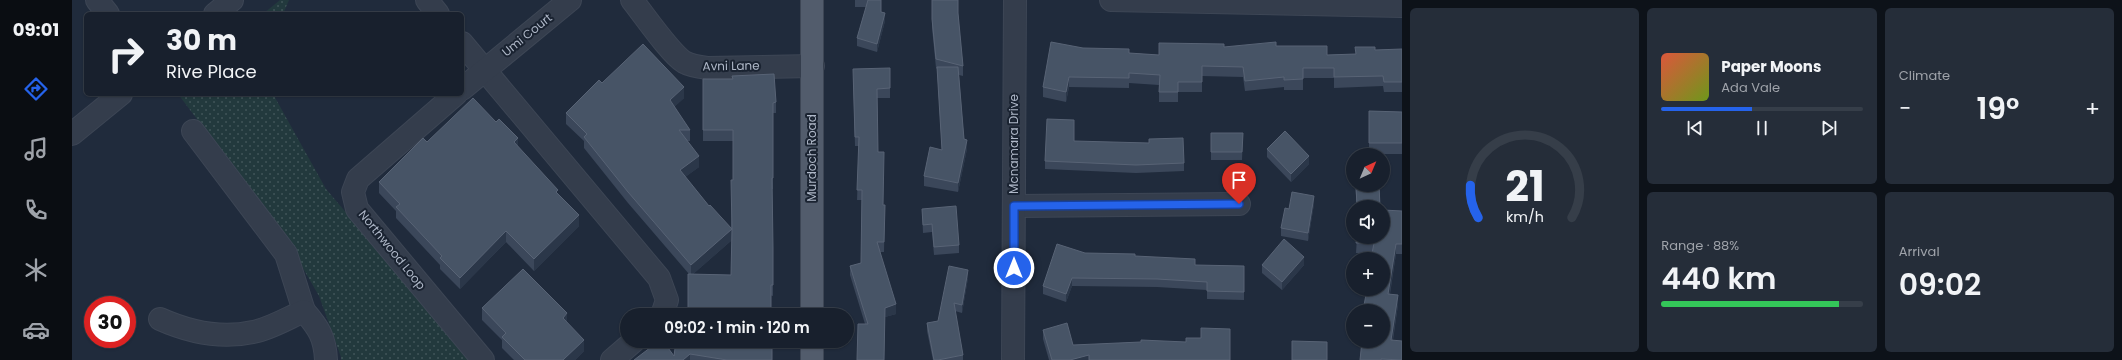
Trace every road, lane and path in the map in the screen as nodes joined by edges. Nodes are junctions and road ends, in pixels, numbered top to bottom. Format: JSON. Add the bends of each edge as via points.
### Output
{"nodes":[{"id":1,"x":97,"y":0,"type":"edge"},
{"id":2,"x":232,"y":0,"type":"edge"},
{"id":3,"x":427,"y":0,"type":"edge"},
{"id":4,"x":570,"y":0,"type":"edge"},
{"id":5,"x":632,"y":0,"type":"edge"},
{"id":6,"x":812,"y":0,"type":"edge"},
{"id":7,"x":1015,"y":0,"type":"edge"},
{"id":8,"x":1111,"y":0,"type":"edge"},
{"id":9,"x":1196,"y":1,"type":"edge"},
{"id":10,"x":1402,"y":6,"type":"edge"},
{"id":11,"x":106,"y":12,"type":"edge"},
{"id":12,"x":217,"y":12,"type":"edge"},
{"id":13,"x":436,"y":12,"type":"edge"},
{"id":14,"x":464,"y":45,"type":"edge"},
{"id":15,"x":813,"y":66,"type":"junction"},
{"id":16,"x":484,"y":70,"type":"junction"},
{"id":17,"x":464,"y":87,"type":"edge"},
{"id":18,"x":118,"y":96,"type":"edge"},
{"id":19,"x":454,"y":96,"type":"edge"},
{"id":20,"x":193,"y":131,"type":"dead end"},
{"id":21,"x":72,"y":134,"type":"edge"},
{"id":22,"x":1239,"y":204,"type":"dead end"},
{"id":23,"x":1014,"y":206,"type":"junction"},
{"id":24,"x":664,"y":308,"type":"edge"},
{"id":25,"x":812,"y":308,"type":"edge"},
{"id":26,"x":304,"y":311,"type":"junction"},
{"id":27,"x":160,"y":319,"type":"dead end"},
{"id":28,"x":626,"y":348,"type":"edge"},
{"id":29,"x":812,"y":348,"type":"edge"},
{"id":30,"x":326,"y":360,"type":"edge"},
{"id":31,"x":483,"y":360,"type":"edge"},
{"id":32,"x":612,"y":360,"type":"edge"},
{"id":33,"x":812,"y":360,"type":"edge"},
{"id":34,"x":1013,"y":360,"type":"edge"}],
"edges":[{"from":1,"to":11,"type":"street"},
{"from":2,"to":12,"type":"street"},
{"from":3,"to":13,"type":"street"},
{"from":4,"to":16,"type":"street","name":"Umi Court"},
{"from":5,"to":15,"type":"street","name":"Avni Lane","via":[[684,62],[708,68]]},
{"from":6,"to":15,"type":"main road","name":"Murdoch Road"},
{"from":7,"to":23,"type":"street","name":"Mcnamara Drive"},
{"from":8,"to":9,"type":"street"},
{"from":9,"to":10,"type":"street"},
{"from":14,"to":16,"type":"street"},
{"from":15,"to":25,"type":"main road","name":"Murdoch Road"},
{"from":16,"to":17,"type":"street"},
{"from":16,"to":24,"type":"street","via":[[659,278],[667,300]]},
{"from":18,"to":21,"type":"street"},
{"from":19,"to":31,"type":"street","name":"Northwood Loop","via":[[358,179],[353,192],[357,209]]},
{"from":20,"to":26,"type":"street","via":[[286,254]]},
{"from":22,"to":23,"type":"street"},
{"from":23,"to":34,"type":"street","name":"Mcnamara Drive"},
{"from":26,"to":27,"type":"street","via":[[254,332],[218,336],[180,328]]},
{"from":26,"to":30,"type":"street","via":[[317,326],[325,344]]},
{"from":28,"to":32,"type":"street"},
{"from":29,"to":33,"type":"main road"}]}
